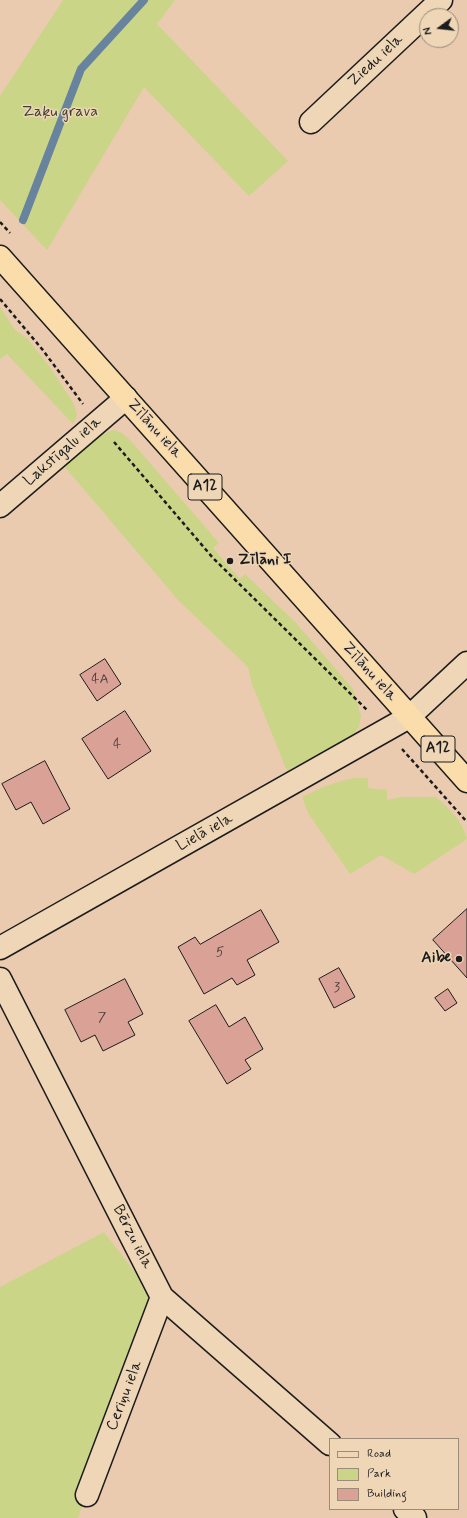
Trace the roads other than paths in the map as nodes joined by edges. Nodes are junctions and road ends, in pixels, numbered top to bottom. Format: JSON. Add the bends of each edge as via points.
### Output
{"nodes":[{"id":1,"x":441,"y":0,"type":"edge"},
{"id":2,"x":311,"y":122,"type":"dead end"},
{"id":3,"x":0,"y":257,"type":"edge"},
{"id":4,"x":126,"y":398,"type":"junction"},
{"id":5,"x":0,"y":506,"type":"edge"},
{"id":6,"x":467,"y":663,"type":"edge"},
{"id":7,"x":409,"y":717,"type":"junction"},
{"id":8,"x":467,"y":781,"type":"edge"},
{"id":9,"x":0,"y":948,"type":"edge"},
{"id":10,"x":0,"y":979,"type":"edge"},
{"id":11,"x":162,"y":1297,"type":"junction"},
{"id":12,"x":329,"y":1443,"type":"edge"},
{"id":13,"x":87,"y":1495,"type":"dead end"},
{"id":14,"x":406,"y":1510,"type":"edge"},
{"id":15,"x":415,"y":1518,"type":"edge"}],
"edges":[{"from":1,"to":2,"type":"street","name":"Ziedu iela"},
{"from":3,"to":4,"type":"highway","name":"Zīlānu iela","number":"A12"},
{"from":4,"to":5,"type":"street","name":"Lakstīgalu iela"},
{"from":4,"to":7,"type":"highway","name":"Zīlānu iela","number":"A12"},
{"from":6,"to":7,"type":"street"},
{"from":7,"to":8,"type":"highway","name":"Zīlānu iela","number":"A12"},
{"from":7,"to":9,"type":"street","name":"Lielā iela"},
{"from":10,"to":11,"type":"street","name":"Bērzu iela"},
{"from":11,"to":12,"type":"street","name":"Bērzu iela"},
{"from":11,"to":13,"type":"street","name":"Ceriņu iela"},
{"from":14,"to":15,"type":"street"}]}
